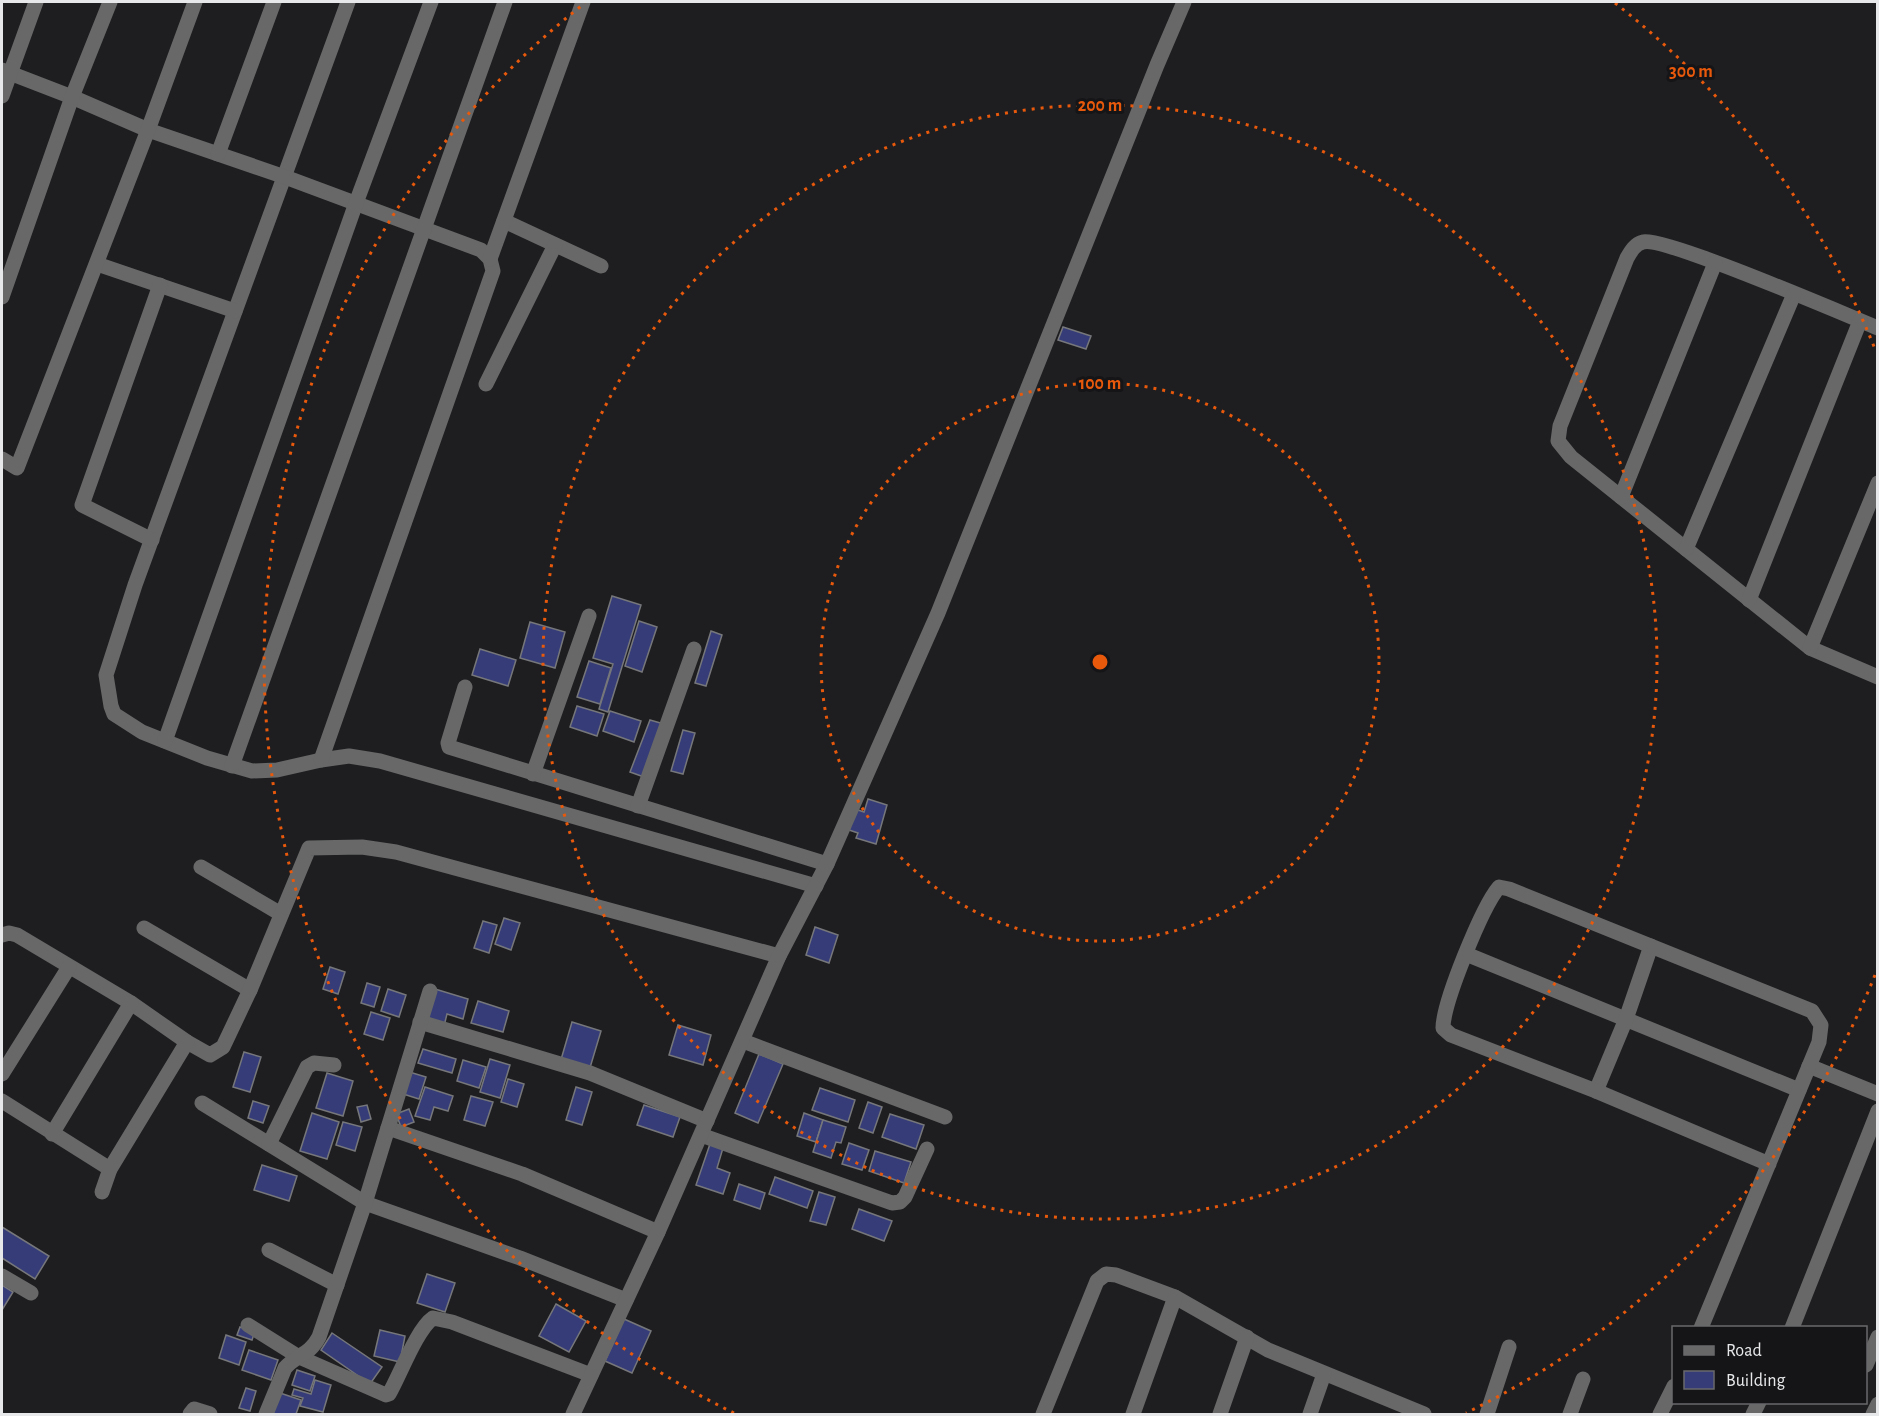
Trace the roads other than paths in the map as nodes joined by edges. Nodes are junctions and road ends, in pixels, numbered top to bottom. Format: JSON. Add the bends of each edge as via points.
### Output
{"nodes":[{"id":1,"x":36,"y":2,"type":"edge"},
{"id":2,"x":110,"y":2,"type":"edge"},
{"id":3,"x":195,"y":2,"type":"edge"},
{"id":4,"x":274,"y":2,"type":"edge"},
{"id":5,"x":348,"y":2,"type":"edge"},
{"id":6,"x":431,"y":2,"type":"edge"},
{"id":7,"x":505,"y":2,"type":"edge"},
{"id":8,"x":583,"y":2,"type":"edge"},
{"id":9,"x":1184,"y":2,"type":"edge"},
{"id":10,"x":6,"y":72,"type":"edge"},
{"id":11,"x":2,"y":96,"type":"edge"},
{"id":12,"x":72,"y":97,"type":"junction"},
{"id":13,"x":148,"y":130,"type":"junction"},
{"id":14,"x":218,"y":154,"type":"junction"},
{"id":15,"x":285,"y":177,"type":"junction"},
{"id":16,"x":356,"y":203,"type":"junction"},
{"id":17,"x":504,"y":221,"type":"junction"},
{"id":18,"x":424,"y":228,"type":"junction"},
{"id":19,"x":555,"y":245,"type":"junction"},
{"id":20,"x":490,"y":259,"type":"junction"},
{"id":21,"x":1715,"y":263,"type":"junction"},
{"id":22,"x":97,"y":264,"type":"junction"},
{"id":23,"x":601,"y":266,"type":"dead end"},
{"id":24,"x":160,"y":285,"type":"junction"},
{"id":25,"x":1794,"y":294,"type":"junction"},
{"id":26,"x":2,"y":297,"type":"edge"},
{"id":27,"x":234,"y":311,"type":"junction"},
{"id":28,"x":1860,"y":321,"type":"junction"},
{"id":29,"x":1878,"y":328,"type":"edge"},
{"id":30,"x":486,"y":384,"type":"dead end"},
{"id":31,"x":2,"y":459,"type":"edge"},
{"id":32,"x":1878,"y":483,"type":"edge"},
{"id":33,"x":1621,"y":497,"type":"junction"},
{"id":34,"x":152,"y":540,"type":"junction"},
{"id":35,"x":1686,"y":549,"type":"junction"},
{"id":36,"x":1749,"y":600,"type":"junction"},
{"id":37,"x":589,"y":616,"type":"dead end"},
{"id":38,"x":1810,"y":648,"type":"junction"},
{"id":39,"x":694,"y":649,"type":"dead end"},
{"id":40,"x":1878,"y":677,"type":"edge"},
{"id":41,"x":465,"y":687,"type":"dead end"},
{"id":42,"x":165,"y":741,"type":"junction"},
{"id":43,"x":321,"y":760,"type":"junction"},
{"id":44,"x":232,"y":765,"type":"junction"},
{"id":45,"x":533,"y":774,"type":"junction"},
{"id":46,"x":638,"y":806,"type":"junction"},
{"id":47,"x":827,"y":864,"type":"junction"},
{"id":48,"x":201,"y":867,"type":"dead end"},
{"id":49,"x":816,"y":886,"type":"junction"},
{"id":50,"x":281,"y":914,"type":"junction"},
{"id":51,"x":144,"y":928,"type":"dead end"},
{"id":52,"x":2,"y":935,"type":"edge"},
{"id":53,"x":1651,"y":946,"type":"junction"},
{"id":54,"x":1466,"y":954,"type":"junction"},
{"id":55,"x":779,"y":956,"type":"junction"},
{"id":56,"x":69,"y":967,"type":"junction"},
{"id":57,"x":250,"y":990,"type":"junction"},
{"id":58,"x":430,"y":991,"type":"dead end"},
{"id":59,"x":131,"y":1003,"type":"junction"},
{"id":60,"x":1626,"y":1019,"type":"junction"},
{"id":61,"x":420,"y":1022,"type":"junction"},
{"id":62,"x":743,"y":1041,"type":"junction"},
{"id":63,"x":187,"y":1042,"type":"junction"},
{"id":64,"x":334,"y":1065,"type":"dead end"},
{"id":65,"x":1809,"y":1066,"type":"junction"},
{"id":66,"x":2,"y":1074,"type":"edge"},
{"id":67,"x":1596,"y":1090,"type":"junction"},
{"id":68,"x":1799,"y":1090,"type":"junction"},
{"id":69,"x":1878,"y":1094,"type":"edge"},
{"id":70,"x":2,"y":1101,"type":"edge"},
{"id":71,"x":202,"y":1103,"type":"dead end"},
{"id":72,"x":1878,"y":1111,"type":"edge"},
{"id":73,"x":945,"y":1117,"type":"dead end"},
{"id":74,"x":388,"y":1128,"type":"junction"},
{"id":75,"x":704,"y":1128,"type":"junction"},
{"id":76,"x":52,"y":1134,"type":"junction"},
{"id":77,"x":269,"y":1144,"type":"junction"},
{"id":78,"x":927,"y":1149,"type":"dead end"},
{"id":79,"x":1769,"y":1164,"type":"junction"},
{"id":80,"x":110,"y":1169,"type":"junction"},
{"id":81,"x":102,"y":1192,"type":"dead end"},
{"id":82,"x":365,"y":1203,"type":"junction"},
{"id":83,"x":658,"y":1232,"type":"junction"},
{"id":84,"x":269,"y":1250,"type":"dead end"},
{"id":85,"x":2,"y":1276,"type":"edge"},
{"id":86,"x":337,"y":1285,"type":"junction"},
{"id":87,"x":31,"y":1293,"type":"dead end"},
{"id":88,"x":1174,"y":1297,"type":"junction"},
{"id":89,"x":626,"y":1300,"type":"junction"},
{"id":90,"x":248,"y":1325,"type":"dead end"},
{"id":91,"x":1703,"y":1326,"type":"edge"},
{"id":92,"x":1793,"y":1326,"type":"edge"},
{"id":93,"x":1247,"y":1337,"type":"junction"},
{"id":94,"x":1878,"y":1337,"type":"edge"},
{"id":95,"x":1509,"y":1347,"type":"dead end"},
{"id":96,"x":299,"y":1357,"type":"junction"},
{"id":97,"x":1867,"y":1363,"type":"edge"},
{"id":98,"x":1324,"y":1374,"type":"junction"},
{"id":99,"x":591,"y":1375,"type":"junction"},
{"id":100,"x":1583,"y":1379,"type":"dead end"},
{"id":101,"x":1672,"y":1390,"type":"edge"},
{"id":102,"x":1406,"y":1411,"type":"edge"},
{"id":103,"x":190,"y":1414,"type":"edge"},
{"id":104,"x":210,"y":1414,"type":"edge"},
{"id":105,"x":266,"y":1414,"type":"edge"},
{"id":106,"x":573,"y":1414,"type":"edge"},
{"id":107,"x":1042,"y":1414,"type":"edge"},
{"id":108,"x":1133,"y":1414,"type":"edge"},
{"id":109,"x":1220,"y":1414,"type":"edge"},
{"id":110,"x":1310,"y":1414,"type":"edge"},
{"id":111,"x":1424,"y":1414,"type":"edge"},
{"id":112,"x":1487,"y":1414,"type":"edge"},
{"id":113,"x":1570,"y":1414,"type":"edge"},
{"id":114,"x":1660,"y":1414,"type":"edge"}],
"edges":[{"from":1,"to":10,"type":"street"},
{"from":2,"to":12,"type":"street"},
{"from":3,"to":13,"type":"street"},
{"from":4,"to":14,"type":"street"},
{"from":5,"to":15,"type":"street"},
{"from":6,"to":16,"type":"street"},
{"from":7,"to":18,"type":"street"},
{"from":8,"to":17,"type":"street"},
{"from":9,"to":47,"type":"street","via":[[938,613]]},
{"from":10,"to":11,"type":"street"},
{"from":10,"to":12,"type":"street"},
{"from":12,"to":13,"type":"street"},
{"from":12,"to":26,"type":"street"},
{"from":13,"to":14,"type":"street"},
{"from":13,"to":22,"type":"street"},
{"from":14,"to":15,"type":"street"},
{"from":15,"to":16,"type":"street"},
{"from":15,"to":27,"type":"street"},
{"from":16,"to":18,"type":"street"},
{"from":16,"to":42,"type":"street"},
{"from":17,"to":19,"type":"street"},
{"from":17,"to":20,"type":"street"},
{"from":18,"to":20,"type":"street","via":[[481,250]]},
{"from":18,"to":44,"type":"street"},
{"from":19,"to":23,"type":"street"},
{"from":19,"to":30,"type":"street"},
{"from":20,"to":43,"type":"street","via":[[493,271]]},
{"from":21,"to":25,"type":"street"},
{"from":21,"to":33,"type":"street"},
{"from":21,"to":33,"type":"street","via":[[1644,241],[1627,258],[1560,426],[1558,441],[1571,458]]},
{"from":22,"to":24,"type":"street"},
{"from":22,"to":31,"type":"street","via":[[17,468]]},
{"from":24,"to":27,"type":"street"},
{"from":24,"to":34,"type":"street","via":[[82,505]]},
{"from":25,"to":28,"type":"street"},
{"from":25,"to":35,"type":"street"},
{"from":27,"to":34,"type":"street"},
{"from":28,"to":29,"type":"street"},
{"from":28,"to":36,"type":"street"},
{"from":32,"to":38,"type":"street"},
{"from":33,"to":35,"type":"street"},
{"from":34,"to":42,"type":"street","via":[[106,675],[114,714]]},
{"from":35,"to":36,"type":"street"},
{"from":36,"to":38,"type":"street"},
{"from":37,"to":45,"type":"street"},
{"from":38,"to":40,"type":"street"},
{"from":39,"to":46,"type":"street"},
{"from":41,"to":45,"type":"street","via":[[449,747]]},
{"from":42,"to":44,"type":"street"},
{"from":43,"to":44,"type":"street","via":[[277,770],[252,771]]},
{"from":43,"to":49,"type":"street","via":[[349,756],[380,761]]},
{"from":45,"to":46,"type":"street"},
{"from":46,"to":47,"type":"street"},
{"from":47,"to":49,"type":"street"},
{"from":48,"to":50,"type":"street"},
{"from":49,"to":55,"type":"street"},
{"from":50,"to":55,"type":"street","via":[[309,848],[362,846]]},
{"from":50,"to":57,"type":"street"},
{"from":51,"to":57,"type":"street"},
{"from":52,"to":56,"type":"street","via":[[17,934]]},
{"from":53,"to":54,"type":"street","via":[[1499,887]]},
{"from":53,"to":60,"type":"street"},
{"from":53,"to":65,"type":"street","via":[[1812,1011],[1821,1025]]},
{"from":54,"to":60,"type":"street"},
{"from":54,"to":67,"type":"street","via":[[1443,1017],[1443,1028],[1451,1035]]},
{"from":55,"to":62,"type":"street"},
{"from":56,"to":59,"type":"street"},
{"from":56,"to":66,"type":"street"},
{"from":57,"to":63,"type":"street","via":[[223,1047],[210,1055]]},
{"from":58,"to":61,"type":"street"},
{"from":59,"to":63,"type":"street"},
{"from":59,"to":76,"type":"street"},
{"from":60,"to":67,"type":"street"},
{"from":60,"to":68,"type":"street"},
{"from":61,"to":74,"type":"street"},
{"from":61,"to":75,"type":"street","via":[[590,1073]]},
{"from":62,"to":73,"type":"street"},
{"from":62,"to":75,"type":"street"},
{"from":63,"to":80,"type":"street"},
{"from":64,"to":77,"type":"street","via":[[314,1063],[307,1067]]},
{"from":65,"to":68,"type":"street"},
{"from":65,"to":69,"type":"street"},
{"from":67,"to":79,"type":"street"},
{"from":68,"to":79,"type":"street"},
{"from":70,"to":76,"type":"street"},
{"from":71,"to":77,"type":"street"},
{"from":72,"to":92,"type":"street"},
{"from":74,"to":82,"type":"street"},
{"from":74,"to":83,"type":"street","via":[[522,1174]]},
{"from":75,"to":78,"type":"street","via":[[892,1203],[905,1197]]},
{"from":75,"to":83,"type":"street"},
{"from":76,"to":80,"type":"street"},
{"from":77,"to":82,"type":"street"},
{"from":79,"to":91,"type":"street"},
{"from":80,"to":81,"type":"street"},
{"from":82,"to":86,"type":"street"},
{"from":82,"to":89,"type":"street"},
{"from":83,"to":89,"type":"street"},
{"from":84,"to":86,"type":"street"},
{"from":85,"to":87,"type":"street"},
{"from":86,"to":96,"type":"street","via":[[314,1347]]},
{"from":88,"to":93,"type":"street"},
{"from":88,"to":107,"type":"street","via":[[1116,1275],[1106,1274],[1097,1281]]},
{"from":88,"to":108,"type":"street"},
{"from":89,"to":99,"type":"street"},
{"from":90,"to":96,"type":"street"},
{"from":93,"to":98,"type":"street"},
{"from":93,"to":109,"type":"street"},
{"from":94,"to":97,"type":"street"},
{"from":95,"to":112,"type":"street"},
{"from":96,"to":99,"type":"street","via":[[386,1395],[433,1318]]},
{"from":96,"to":105,"type":"street","via":[[285,1368]]},
{"from":98,"to":102,"type":"street"},
{"from":98,"to":110,"type":"street"},
{"from":99,"to":106,"type":"street"},
{"from":100,"to":113,"type":"street"},
{"from":101,"to":114,"type":"street"},
{"from":102,"to":111,"type":"street"},
{"from":103,"to":104,"type":"street","via":[[194,1409]]}]}
